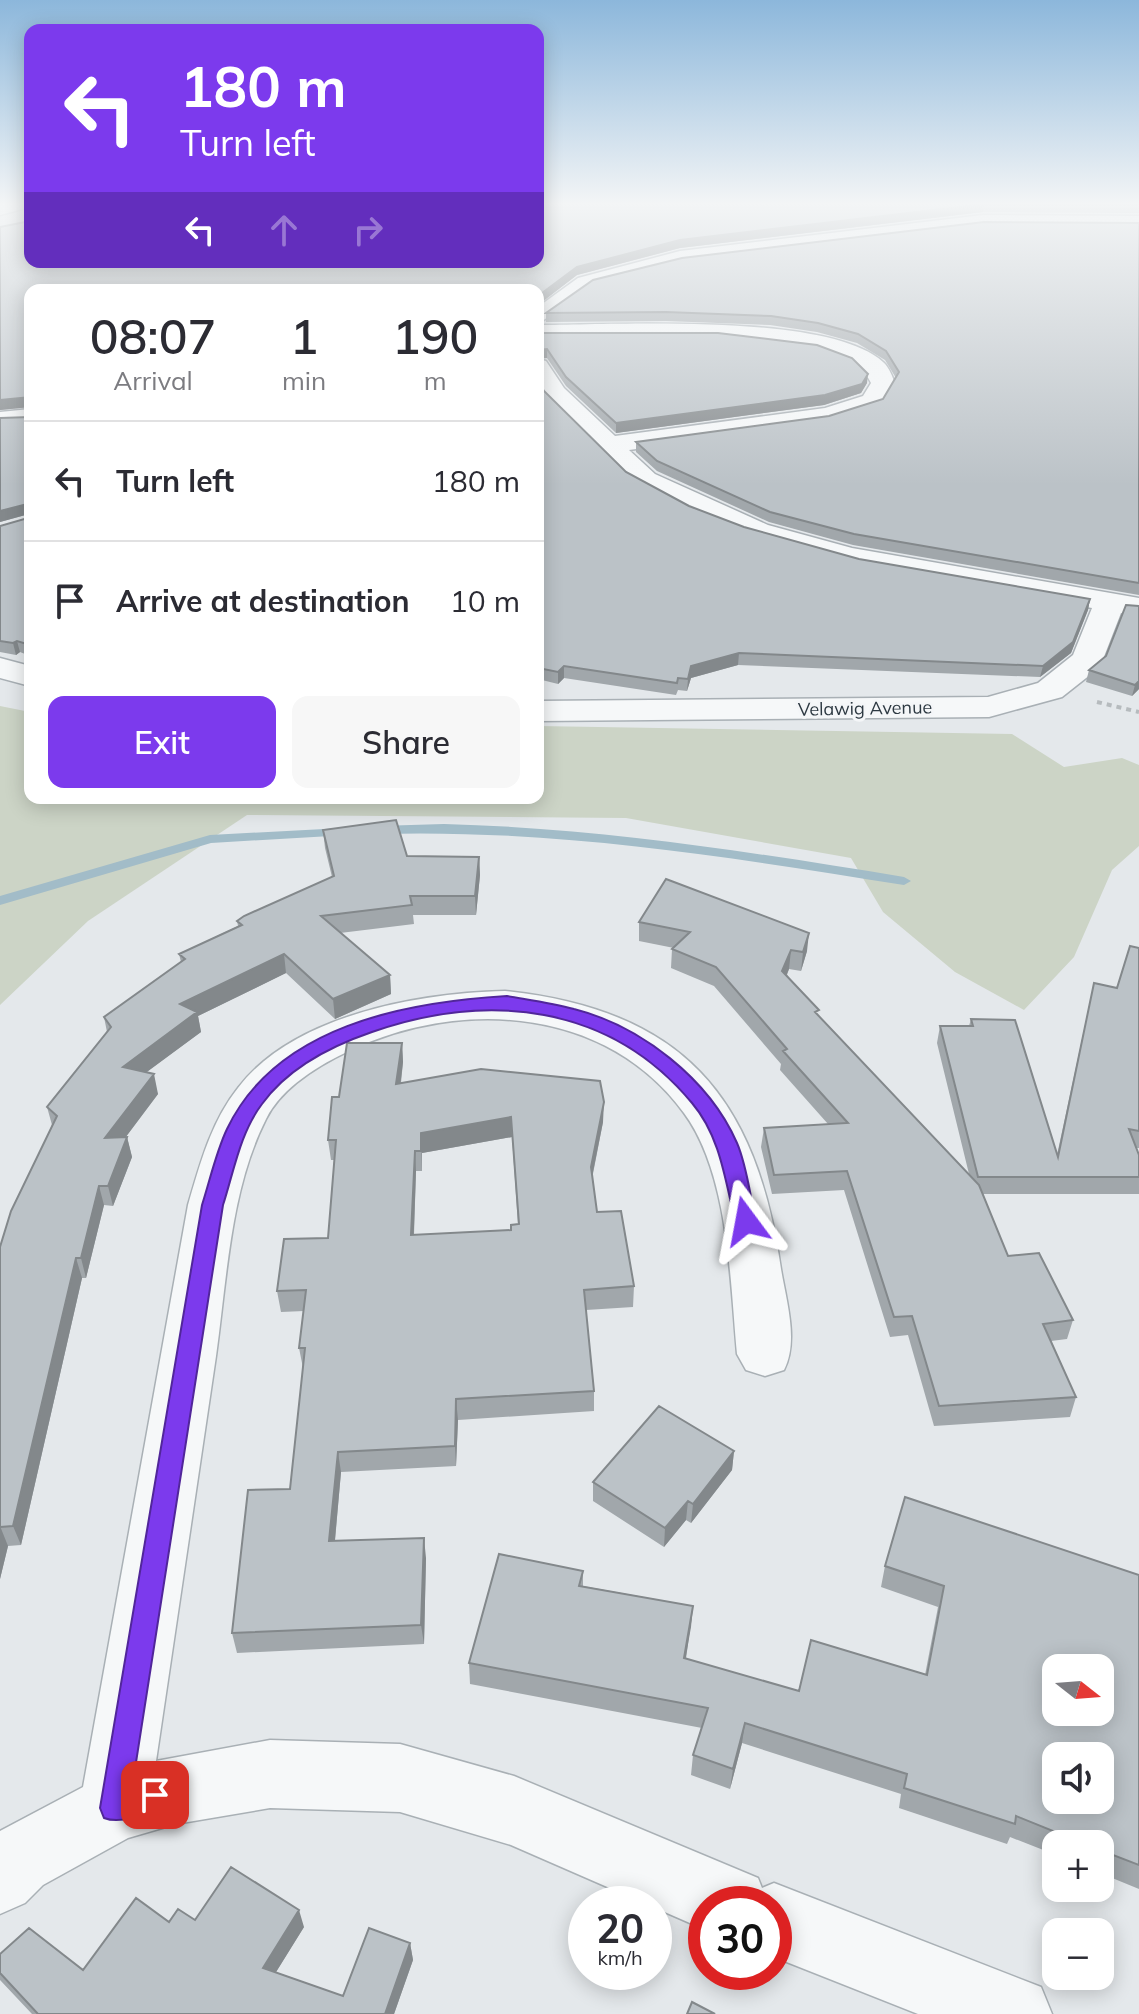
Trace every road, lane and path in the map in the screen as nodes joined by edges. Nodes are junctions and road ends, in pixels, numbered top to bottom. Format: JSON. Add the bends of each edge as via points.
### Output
{"nodes":[{"id":1,"x":565,"y":297,"type":"edge"},
{"id":2,"x":544,"y":313,"type":"edge"},
{"id":3,"x":544,"y":332,"type":"edge"},
{"id":4,"x":544,"y":376,"type":"edge"},
{"id":5,"x":24,"y":417,"type":"edge"},
{"id":6,"x":1,"y":419,"type":"edge"},
{"id":7,"x":609,"y":445,"type":"junction"},
{"id":8,"x":1125,"y":605,"type":"edge"},
{"id":9,"x":0,"y":668,"type":"edge"},
{"id":10,"x":24,"y":674,"type":"edge"},
{"id":11,"x":544,"y":711,"type":"edge"},
{"id":12,"x":765,"y":1354,"type":"dead end"},
{"id":13,"x":114,"y":1808,"type":"junction"},
{"id":14,"x":0,"y":1878,"type":"edge"},
{"id":15,"x":690,"y":1886,"type":"edge"},
{"id":16,"x":792,"y":1927,"type":"edge"},
{"id":17,"x":1014,"y":2014,"type":"edge"}],
"edges":[{"from":1,"to":2,"type":"street"},
{"from":3,"to":7,"type":"street","via":[[776,337],[855,354],[875,367],[883,383],[872,401],[828,415]]},
{"from":4,"to":7,"type":"street"},
{"from":5,"to":6,"type":"street"},
{"from":7,"to":8,"type":"street","via":[[645,480],[758,531],[850,556]]},
{"from":8,"to":11,"type":"street","name":"Velawig Avenue","via":[[1088,660],[1050,690],[989,707]]},
{"from":9,"to":10,"type":"street"},
{"from":12,"to":13,"type":"street","via":[[752,1246],[727,1143],[700,1099],[666,1065],[624,1036],[572,1014],[507,1002],[456,1005],[405,1014],[334,1038],[287,1067],[255,1098],[236,1130],[213,1205]]},
{"from":13,"to":14,"type":"street","via":[[18,1860]]},
{"from":13,"to":15,"type":"street","via":[[176,1789],[270,1774],[400,1778],[514,1811]]},
{"from":16,"to":17,"type":"street"}]}
